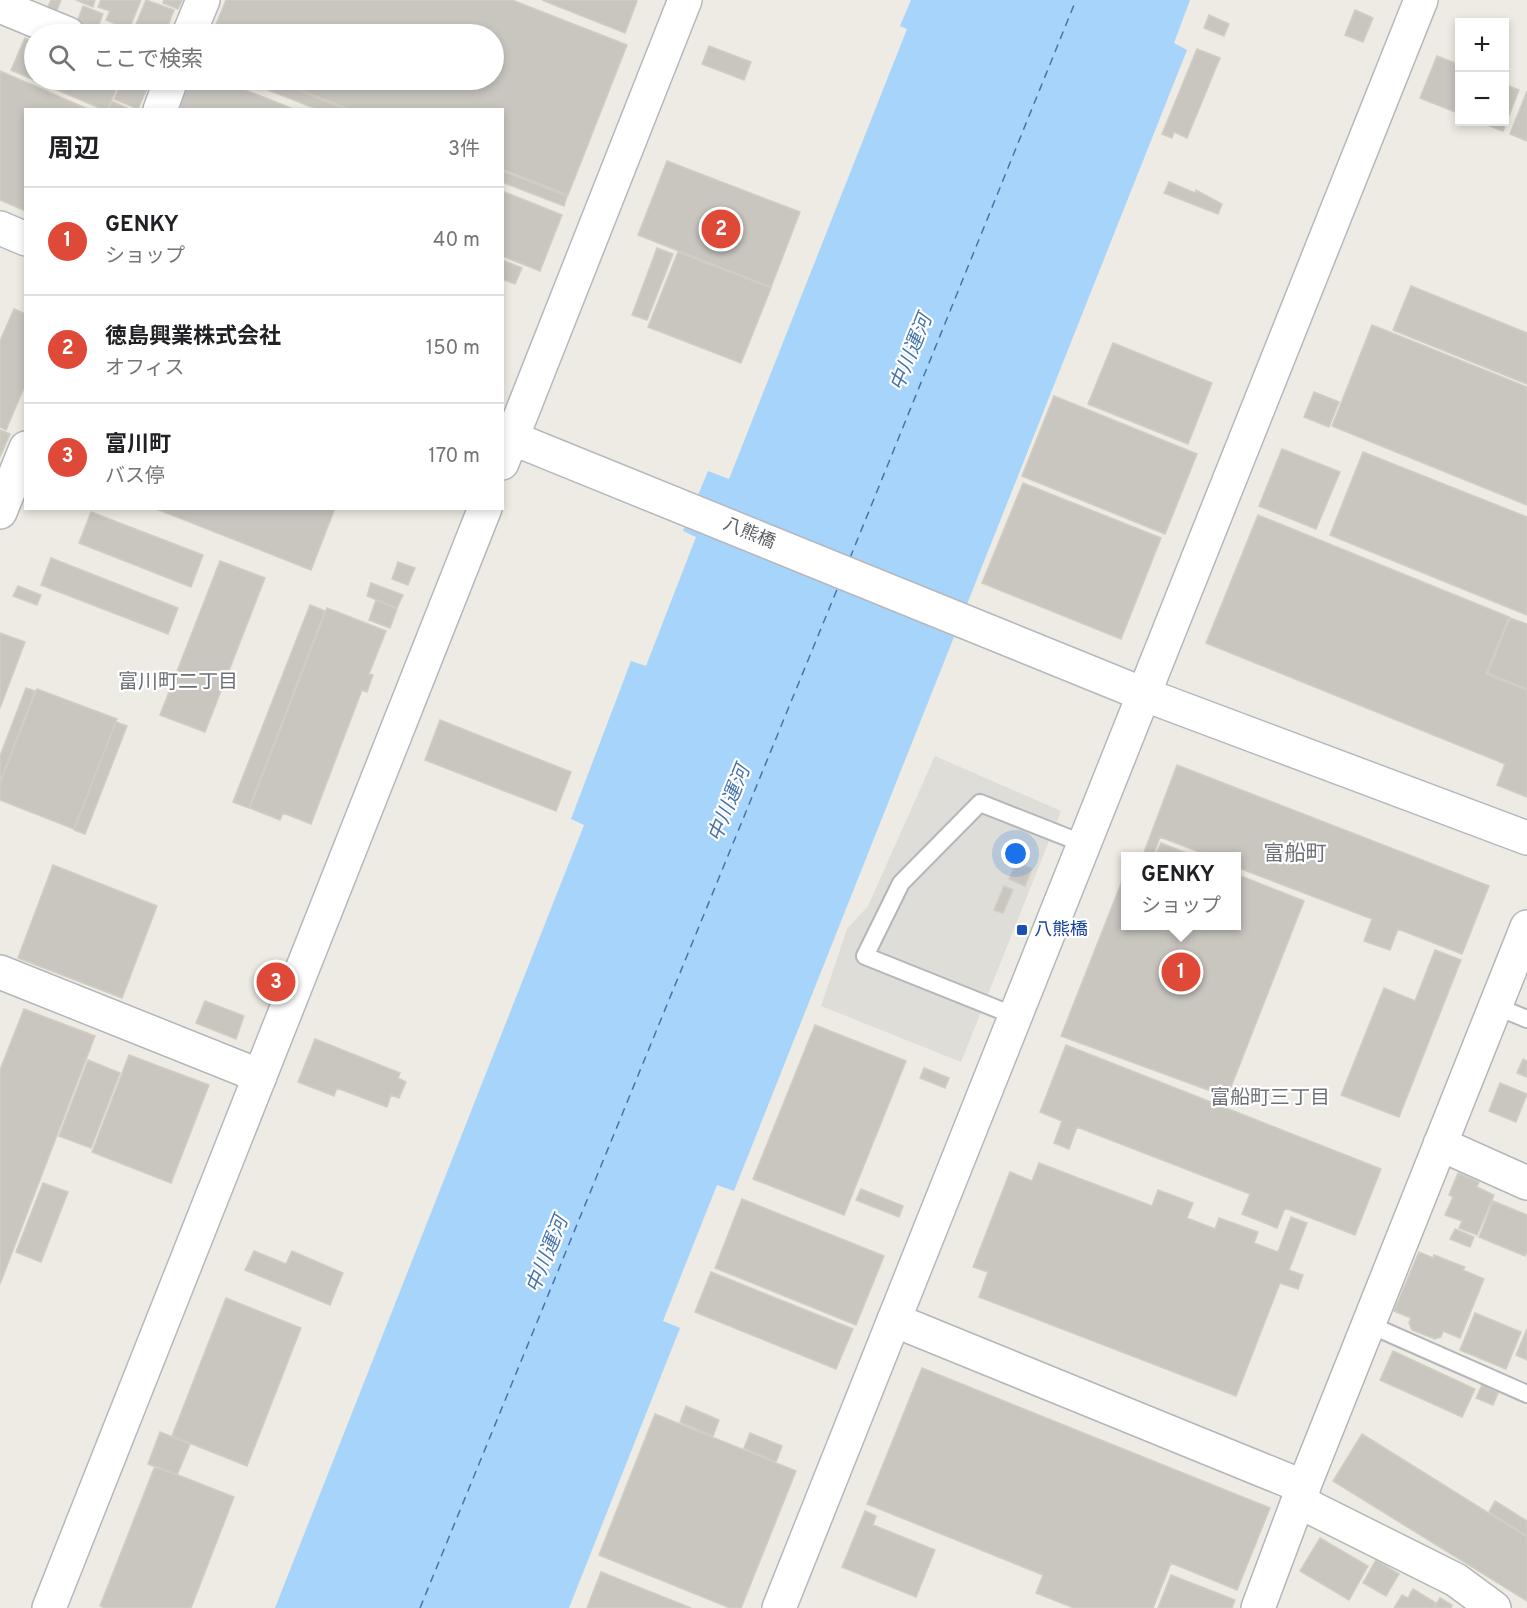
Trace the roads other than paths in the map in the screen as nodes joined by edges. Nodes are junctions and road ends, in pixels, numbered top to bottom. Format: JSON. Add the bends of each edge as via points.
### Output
{"nodes":[{"id":1,"x":203,"y":0,"type":"edge"},
{"id":2,"x":685,"y":0,"type":"edge"},
{"id":3,"x":1421,"y":0,"type":"edge"},
{"id":4,"x":0,"y":6,"type":"edge"},
{"id":5,"x":44,"y":24,"type":"edge"},
{"id":6,"x":193,"y":24,"type":"edge"},
{"id":7,"x":167,"y":90,"type":"edge"},
{"id":8,"x":161,"y":108,"type":"edge"},
{"id":9,"x":0,"y":228,"type":"edge"},
{"id":10,"x":24,"y":238,"type":"edge"},
{"id":11,"x":506,"y":445,"type":"edge"},
{"id":12,"x":24,"y":453,"type":"edge"},
{"id":13,"x":483,"y":510,"type":"edge"},
{"id":14,"x":0,"y":512,"type":"edge"},
{"id":15,"x":1143,"y":694,"type":"junction"},
{"id":16,"x":1527,"y":838,"type":"edge"},
{"id":17,"x":1084,"y":844,"type":"junction"},
{"id":18,"x":1527,"y":927,"type":"edge"},
{"id":19,"x":3,"y":983,"type":"edge"},
{"id":20,"x":1495,"y":1006,"type":"junction"},
{"id":21,"x":1015,"y":1016,"type":"junction"},
{"id":22,"x":1527,"y":1019,"type":"edge"},
{"id":23,"x":260,"y":1076,"type":"junction"},
{"id":24,"x":1440,"y":1144,"type":"junction"},
{"id":25,"x":1527,"y":1183,"type":"edge"},
{"id":26,"x":894,"y":1320,"type":"junction"},
{"id":27,"x":1368,"y":1324,"type":"junction"},
{"id":28,"x":1527,"y":1394,"type":"edge"},
{"id":29,"x":1301,"y":1494,"type":"junction"},
{"id":30,"x":48,"y":1608,"type":"edge"},
{"id":31,"x":780,"y":1608,"type":"edge"},
{"id":32,"x":1258,"y":1608,"type":"edge"},
{"id":33,"x":1494,"y":1608,"type":"edge"}],
"edges":[{"from":1,"to":6,"type":"street"},
{"from":2,"to":11,"type":"street"},
{"from":3,"to":15,"type":"street"},
{"from":4,"to":5,"type":"street"},
{"from":7,"to":8,"type":"street"},
{"from":9,"to":10,"type":"street"},
{"from":11,"to":15,"type":"street","name":"八熊橋","via":[[687,509]]},
{"from":12,"to":14,"type":"street"},
{"from":13,"to":23,"type":"street"},
{"from":15,"to":16,"type":"street","name":"八熊橋"},
{"from":15,"to":17,"type":"street"},
{"from":17,"to":21,"type":"street"},
{"from":17,"to":21,"type":"lane","via":[[980,803],[901,882],[866,956]]},
{"from":18,"to":20,"type":"street"},
{"from":19,"to":23,"type":"street"},
{"from":20,"to":22,"type":"lane"},
{"from":20,"to":24,"type":"street"},
{"from":21,"to":26,"type":"street"},
{"from":23,"to":30,"type":"street"},
{"from":24,"to":25,"type":"street"},
{"from":24,"to":27,"type":"street"},
{"from":26,"to":29,"type":"street"},
{"from":26,"to":31,"type":"street"},
{"from":27,"to":28,"type":"lane"},
{"from":27,"to":29,"type":"street"},
{"from":29,"to":32,"type":"street"},
{"from":29,"to":33,"type":"street","via":[[1456,1580]]}]}
